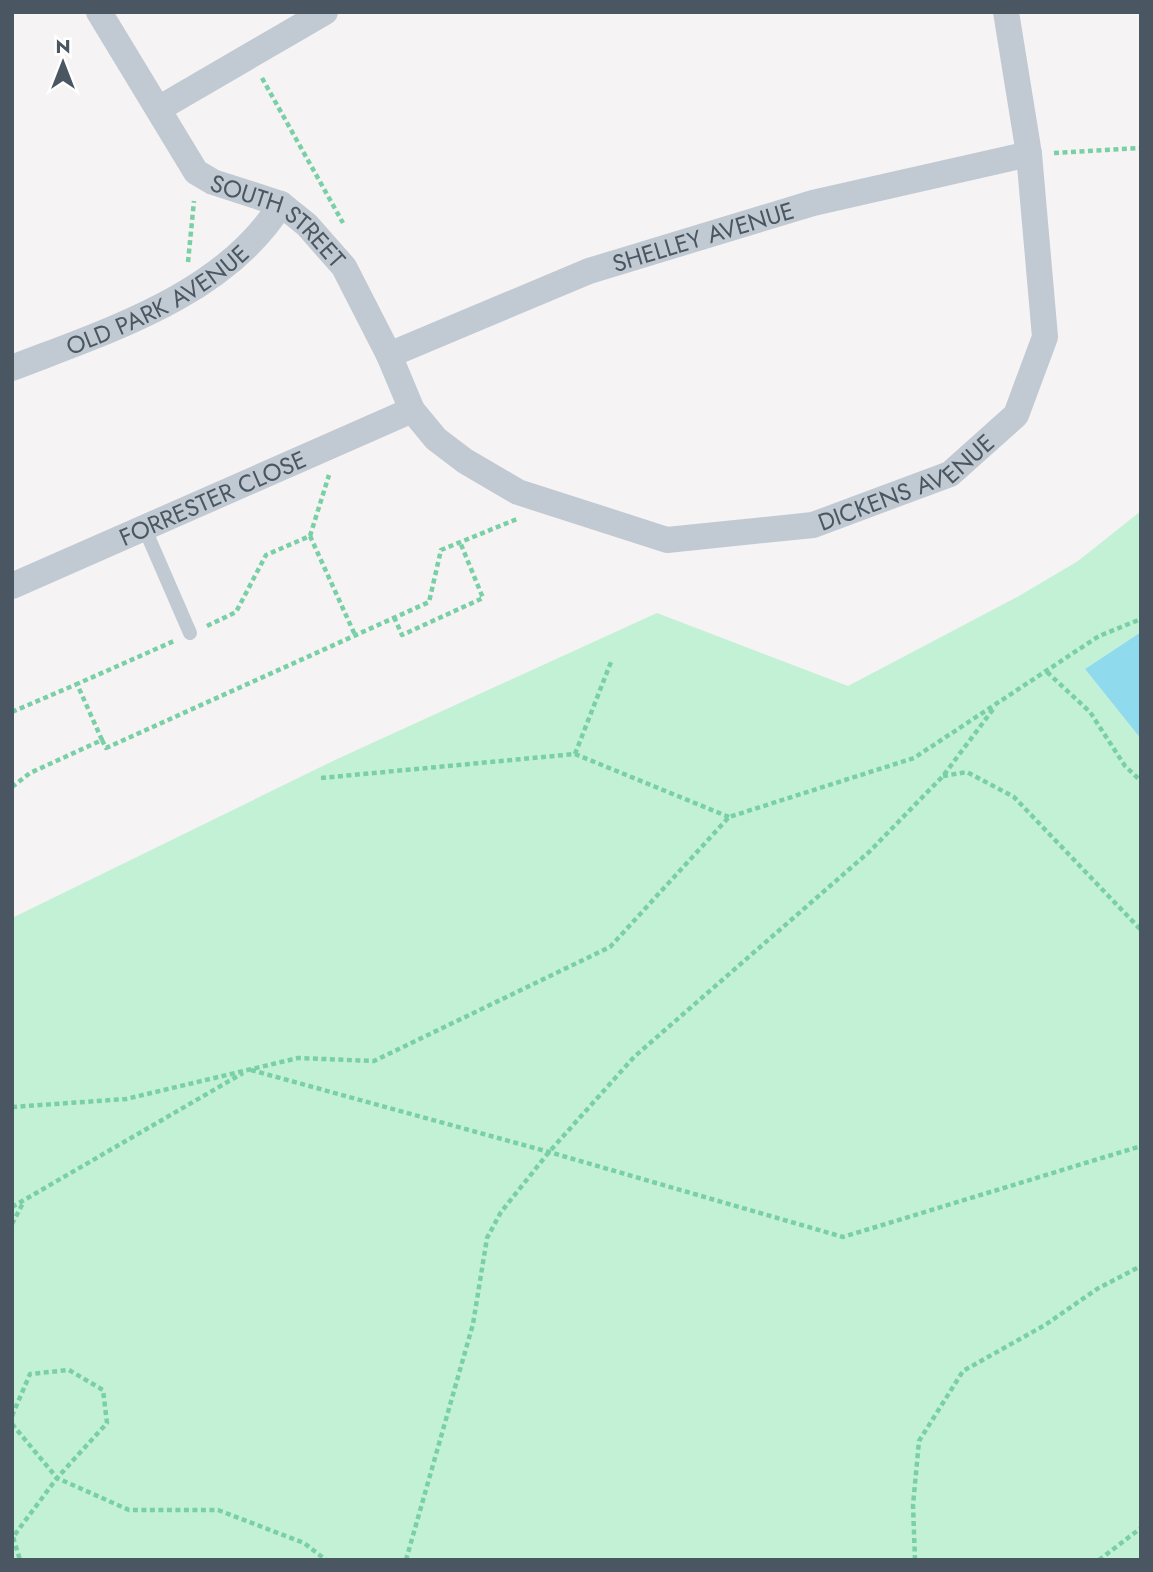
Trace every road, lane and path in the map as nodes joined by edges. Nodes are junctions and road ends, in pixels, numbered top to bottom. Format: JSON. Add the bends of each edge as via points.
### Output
{"nodes":[{"id":1,"x":99,"y":12,"type":"edge"},
{"id":2,"x":325,"y":12,"type":"edge"},
{"id":3,"x":1006,"y":12,"type":"edge"},
{"id":4,"x":250,"y":55,"type":"junction"},
{"id":5,"x":160,"y":108,"type":"junction"},
{"id":6,"x":1141,"y":148,"type":"edge"},
{"id":7,"x":1029,"y":154,"type":"junction"},
{"id":8,"x":196,"y":172,"type":"junction"},
{"id":9,"x":281,"y":204,"type":"junction"},
{"id":10,"x":345,"y":228,"type":"dead end"},
{"id":11,"x":186,"y":292,"type":"junction"},
{"id":12,"x":388,"y":355,"type":"junction"},
{"id":13,"x":12,"y":368,"type":"edge"},
{"id":14,"x":412,"y":410,"type":"junction"},
{"id":15,"x":340,"y":442,"type":"junction"},
{"id":16,"x":555,"y":504,"type":"junction"},
{"id":17,"x":144,"y":527,"type":"junction"},
{"id":18,"x":310,"y":536,"type":"junction"},
{"id":19,"x":460,"y":542,"type":"junction"},
{"id":20,"x":12,"y":586,"type":"edge"},
{"id":21,"x":394,"y":617,"type":"junction"},
{"id":22,"x":1141,"y":619,"type":"edge"},
{"id":23,"x":190,"y":633,"type":"junction"},
{"id":24,"x":355,"y":635,"type":"junction"},
{"id":25,"x":611,"y":662,"type":"dead end"},
{"id":26,"x":1047,"y":672,"type":"junction"},
{"id":27,"x":77,"y":684,"type":"junction"},
{"id":28,"x":997,"y":705,"type":"junction"},
{"id":29,"x":12,"y":712,"type":"edge"},
{"id":30,"x":102,"y":740,"type":"junction"},
{"id":31,"x":575,"y":754,"type":"junction"},
{"id":32,"x":943,"y":776,"type":"junction"},
{"id":33,"x":320,"y":778,"type":"dead end"},
{"id":34,"x":1141,"y":781,"type":"edge"},
{"id":35,"x":12,"y":787,"type":"edge"},
{"id":36,"x":729,"y":817,"type":"junction"},
{"id":37,"x":1141,"y":930,"type":"edge"},
{"id":38,"x":250,"y":1070,"type":"junction"},
{"id":39,"x":12,"y":1107,"type":"edge"},
{"id":40,"x":1141,"y":1146,"type":"edge"},
{"id":41,"x":549,"y":1152,"type":"junction"},
{"id":42,"x":23,"y":1203,"type":"junction"},
{"id":43,"x":12,"y":1207,"type":"edge"},
{"id":44,"x":12,"y":1224,"type":"edge"},
{"id":45,"x":1141,"y":1266,"type":"edge"},
{"id":46,"x":12,"y":1416,"type":"edge"},
{"id":47,"x":12,"y":1424,"type":"edge"},
{"id":48,"x":57,"y":1478,"type":"junction"},
{"id":49,"x":1141,"y":1528,"type":"edge"},
{"id":50,"x":20,"y":1560,"type":"edge"},
{"id":51,"x":326,"y":1560,"type":"edge"},
{"id":52,"x":406,"y":1560,"type":"edge"},
{"id":53,"x":915,"y":1560,"type":"edge"},
{"id":54,"x":1099,"y":1560,"type":"edge"}],
"edges":[{"from":1,"to":5,"type":"street","name":"SOUTH STREET"},
{"from":2,"to":4,"type":"street"},
{"from":3,"to":7,"type":"street","name":"DICKENS AVENUE"},
{"from":4,"to":5,"type":"street"},
{"from":4,"to":10,"type":"path"},
{"from":5,"to":8,"type":"street","name":"SOUTH STREET"},
{"from":6,"to":7,"type":"path"},
{"from":7,"to":12,"type":"street","name":"SHELLEY AVENUE","via":[[813,202],[589,271]]},
{"from":7,"to":16,"type":"street","name":"DICKENS AVENUE","via":[[1045,337],[1016,415],[950,474],[813,525],[667,540]]},
{"from":8,"to":9,"type":"street","name":"SOUTH STREET"},
{"from":8,"to":11,"type":"path"},
{"from":9,"to":11,"type":"street","name":"OLD PARK AVENUE","via":[[264,230],[236,257]]},
{"from":9,"to":12,"type":"street","name":"SOUTH STREET","via":[[307,225],[344,267]]},
{"from":11,"to":13,"type":"street","name":"OLD PARK AVENUE"},
{"from":12,"to":14,"type":"street","name":"SOUTH STREET"},
{"from":14,"to":15,"type":"street","name":"FORRESTER CLOSE"},
{"from":14,"to":16,"type":"street","name":"DICKENS AVENUE","via":[[436,439],[465,461],[518,492]]},
{"from":15,"to":17,"type":"street","name":"FORRESTER CLOSE"},
{"from":15,"to":18,"type":"path"},
{"from":16,"to":19,"type":"path"},
{"from":17,"to":20,"type":"street","name":"FORRESTER CLOSE"},
{"from":17,"to":23,"type":"lane"},
{"from":18,"to":23,"type":"path","via":[[266,555],[236,612]]},
{"from":18,"to":24,"type":"path"},
{"from":19,"to":21,"type":"path","via":[[441,550],[429,602]]},
{"from":19,"to":21,"type":"path","via":[[483,598],[402,635]]},
{"from":21,"to":24,"type":"path"},
{"from":22,"to":26,"type":"path","via":[[1099,636]]},
{"from":23,"to":27,"type":"path"},
{"from":24,"to":30,"type":"path","via":[[106,748]]},
{"from":25,"to":31,"type":"path"},
{"from":26,"to":28,"type":"path"},
{"from":26,"to":34,"type":"path","via":[[1090,712],[1125,766]]},
{"from":27,"to":29,"type":"path"},
{"from":27,"to":30,"type":"path"},
{"from":28,"to":32,"type":"path"},
{"from":28,"to":36,"type":"path","via":[[914,758]]},
{"from":30,"to":35,"type":"path","via":[[30,773]]},
{"from":31,"to":33,"type":"path"},
{"from":31,"to":36,"type":"path"},
{"from":32,"to":37,"type":"path","via":[[967,772],[1014,797]]},
{"from":32,"to":41,"type":"path","via":[[869,852],[634,1057]]},
{"from":36,"to":38,"type":"path","via":[[610,947],[374,1061],[298,1058]]},
{"from":38,"to":39,"type":"path","via":[[126,1099]]},
{"from":38,"to":41,"type":"path"},
{"from":38,"to":42,"type":"path"},
{"from":40,"to":41,"type":"path","via":[[844,1237]]},
{"from":41,"to":52,"type":"path","via":[[501,1212],[487,1238],[473,1324]]},
{"from":42,"to":43,"type":"path"},
{"from":42,"to":44,"type":"path"},
{"from":45,"to":53,"type":"path","via":[[963,1371],[919,1441],[913,1505]]},
{"from":46,"to":48,"type":"path","via":[[30,1374],[69,1370],[103,1390],[107,1423]]},
{"from":47,"to":48,"type":"path"},
{"from":48,"to":50,"type":"path","via":[[13,1538]]},
{"from":48,"to":51,"type":"path","via":[[129,1510],[218,1510],[304,1543]]},
{"from":49,"to":54,"type":"path"}]}
